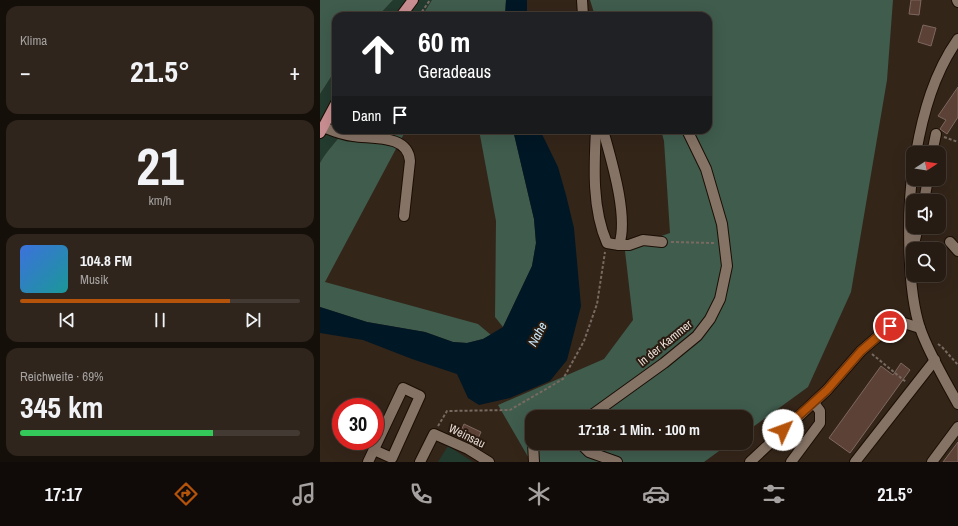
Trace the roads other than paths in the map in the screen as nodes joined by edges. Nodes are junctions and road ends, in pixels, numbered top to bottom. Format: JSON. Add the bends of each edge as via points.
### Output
{"nodes":[{"id":1,"x":413,"y":0,"type":"edge"},
{"id":2,"x":582,"y":0,"type":"edge"},
{"id":3,"x":404,"y":12,"type":"edge"},
{"id":4,"x":583,"y":12,"type":"edge"},
{"id":5,"x":958,"y":39,"type":"edge"},
{"id":6,"x":332,"y":110,"type":"edge"},
{"id":7,"x":321,"y":130,"type":"edge"},
{"id":8,"x":332,"y":133,"type":"edge"},
{"id":9,"x":338,"y":134,"type":"edge"},
{"id":10,"x":596,"y":134,"type":"edge"},
{"id":11,"x":604,"y":134,"type":"edge"},
{"id":12,"x":689,"y":134,"type":"edge"},
{"id":13,"x":936,"y":134,"type":"road end"},
{"id":14,"x":917,"y":146,"type":"edge"},
{"id":15,"x":933,"y":146,"type":"edge"},
{"id":16,"x":912,"y":186,"type":"edge"},
{"id":17,"x":404,"y":216,"type":"dead end"},
{"id":18,"x":662,"y":242,"type":"road end"},
{"id":19,"x":911,"y":242,"type":"edge"},
{"id":20,"x":950,"y":242,"type":"dead end"},
{"id":21,"x":619,"y":246,"type":"junction"},
{"id":22,"x":958,"y":251,"type":"edge"},
{"id":23,"x":913,"y":282,"type":"edge"},
{"id":24,"x":920,"y":328,"type":"junction"},
{"id":25,"x":935,"y":360,"type":"junction"},
{"id":26,"x":814,"y":403,"type":"junction"},
{"id":27,"x":958,"y":404,"type":"edge"},
{"id":28,"x":600,"y":410,"type":"edge"},
{"id":29,"x":958,"y":427,"type":"edge"},
{"id":30,"x":374,"y":450,"type":"junction"},
{"id":31,"x":533,"y":450,"type":"edge"},
{"id":32,"x":587,"y":450,"type":"edge"},
{"id":33,"x":368,"y":462,"type":"edge"},
{"id":34,"x":420,"y":462,"type":"edge"},
{"id":35,"x":489,"y":462,"type":"edge"},
{"id":36,"x":534,"y":462,"type":"edge"},
{"id":37,"x":617,"y":462,"type":"edge"},
{"id":38,"x":750,"y":462,"type":"edge"},
{"id":39,"x":791,"y":462,"type":"edge"},
{"id":40,"x":855,"y":462,"type":"edge"},
{"id":41,"x":932,"y":462,"type":"edge"}],
"edges":[{"from":1,"to":3,"type":"main road"},
{"from":2,"to":4,"type":"street"},
{"from":5,"to":14,"type":"street","via":[[948,53],[924,111]]},
{"from":6,"to":7,"type":"main road"},
{"from":7,"to":8,"type":"street"},
{"from":9,"to":17,"type":"street","via":[[392,140],[403,146],[410,155]]},
{"from":10,"to":21,"type":"street","via":[[594,163],[599,221],[607,243]]},
{"from":11,"to":21,"type":"street","via":[[622,221],[623,231]]},
{"from":12,"to":28,"type":"street","name":"In der Kammer","via":[[713,187],[725,243],[727,266],[724,288],[716,309],[704,328],[664,363]]},
{"from":13,"to":15,"type":"street"},
{"from":16,"to":19,"type":"street"},
{"from":18,"to":21,"type":"street","via":[[643,240]]},
{"from":20,"to":22,"type":"street"},
{"from":23,"to":24,"type":"street"},
{"from":24,"to":25,"type":"street"},
{"from":24,"to":26,"type":"street","via":[[904,323],[890,326],[864,348]]},
{"from":25,"to":27,"type":"street"},
{"from":25,"to":40,"type":"street"},
{"from":26,"to":38,"type":"street"},
{"from":26,"to":39,"type":"street","via":[[820,411],[820,423]]},
{"from":29,"to":41,"type":"street"},
{"from":30,"to":30,"type":"street","via":[[403,388],[420,396],[392,458]]},
{"from":30,"to":33,"type":"street"},
{"from":31,"to":36,"type":"street"},
{"from":32,"to":37,"type":"street"},
{"from":34,"to":35,"type":"street","name":"Weinsau","via":[[434,434],[468,449]]}]}
